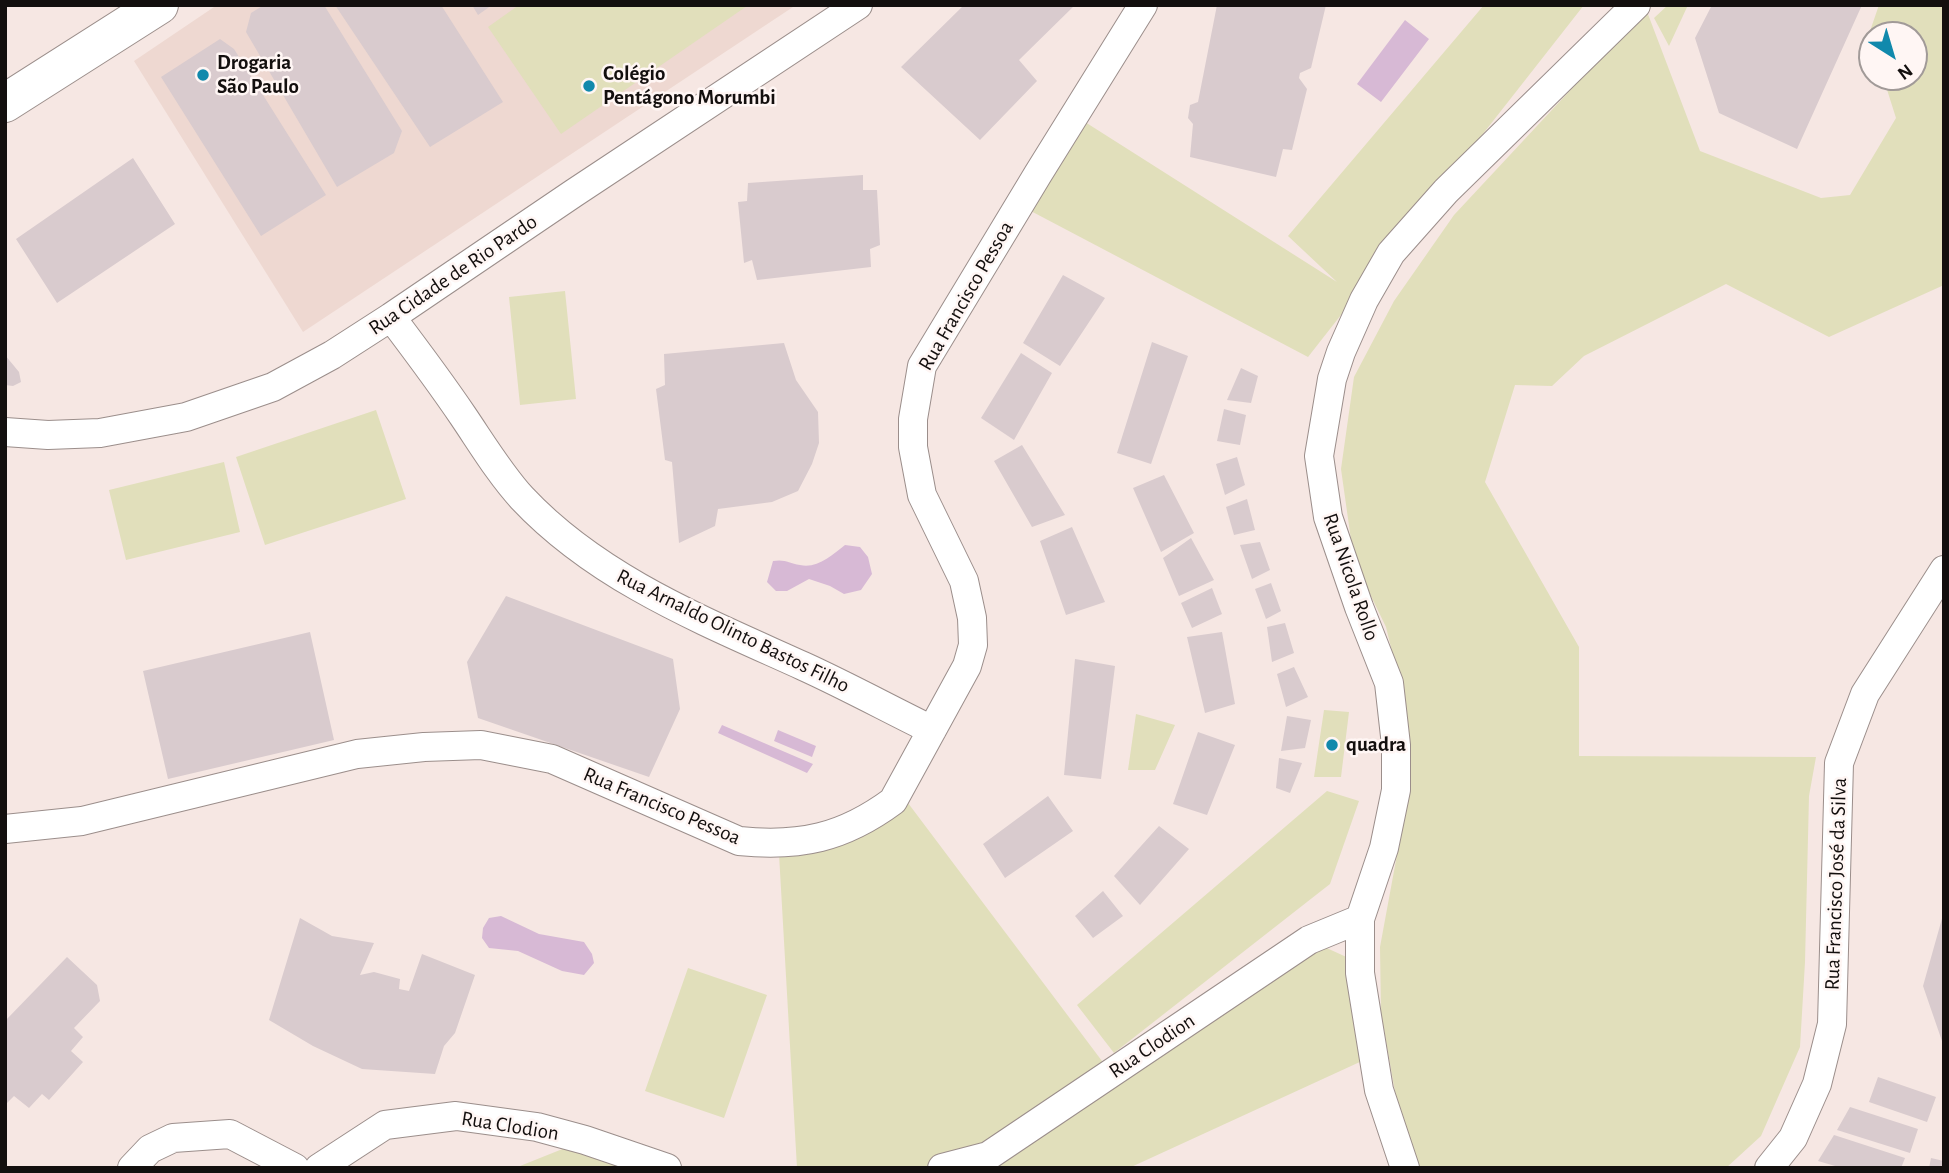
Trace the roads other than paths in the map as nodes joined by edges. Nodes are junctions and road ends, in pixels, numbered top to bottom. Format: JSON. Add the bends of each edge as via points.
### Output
{"nodes":[{"id":1,"x":159,"y":5,"type":"edge"},
{"id":2,"x":858,"y":5,"type":"edge"},
{"id":3,"x":1143,"y":5,"type":"edge"},
{"id":4,"x":1636,"y":5,"type":"edge"},
{"id":5,"x":5,"y":103,"type":"edge"},
{"id":6,"x":391,"y":317,"type":"junction"},
{"id":7,"x":5,"y":432,"type":"edge"},
{"id":8,"x":1944,"y":570,"type":"edge"},
{"id":9,"x":932,"y":730,"type":"junction"},
{"id":10,"x":5,"y":829,"type":"edge"},
{"id":11,"x":1360,"y":919,"type":"junction"},
{"id":12,"x":132,"y":1168,"type":"edge"},
{"id":13,"x":295,"y":1168,"type":"edge"},
{"id":14,"x":319,"y":1168,"type":"edge"},
{"id":15,"x":667,"y":1168,"type":"edge"},
{"id":16,"x":942,"y":1168,"type":"edge"},
{"id":17,"x":1405,"y":1168,"type":"edge"},
{"id":18,"x":1769,"y":1168,"type":"edge"}],
"edges":[{"from":1,"to":5,"type":"main road"},
{"from":2,"to":6,"type":"street","name":"Rua Cidade de Rio Pardo"},
{"from":3,"to":9,"type":"street","name":"Rua Francisco Pessoa","via":[[922,366],[913,447],[922,495],[964,581],[973,645],[967,666]]},
{"from":4,"to":11,"type":"street","name":"Rua Nicola Rollo","via":[[1446,191],[1391,253],[1364,300],[1332,379],[1318,456],[1328,517],[1389,683],[1396,745],[1396,790],[1387,836]]},
{"from":6,"to":7,"type":"street","name":"Rua Cidade de Rio Pardo","via":[[273,387],[186,417],[100,433]]},
{"from":6,"to":9,"type":"street","name":"Rua Arnaldo Olinto Bastos Filho","via":[[522,498],[590,558],[649,593]]},
{"from":8,"to":18,"type":"street","name":"Rua Francisco José da Silva","via":[[1865,694],[1839,763],[1832,1024],[1817,1084],[1793,1138]]},
{"from":9,"to":10,"type":"street","name":"Rua Francisco Pessoa","via":[[893,801],[821,839],[739,841],[552,759],[481,745],[357,754],[82,821]]},
{"from":11,"to":16,"type":"street","name":"Rua Clodion","via":[[1309,940],[988,1156]]},
{"from":11,"to":17,"type":"street","name":"Rua Nicola Rollo","via":[[1360,973],[1372,1050]]},
{"from":12,"to":13,"type":"street","via":[[149,1149],[173,1138],[230,1135]]},
{"from":14,"to":15,"type":"street","name":"Rua Clodion","via":[[384,1125],[456,1116],[537,1127]]}]}
